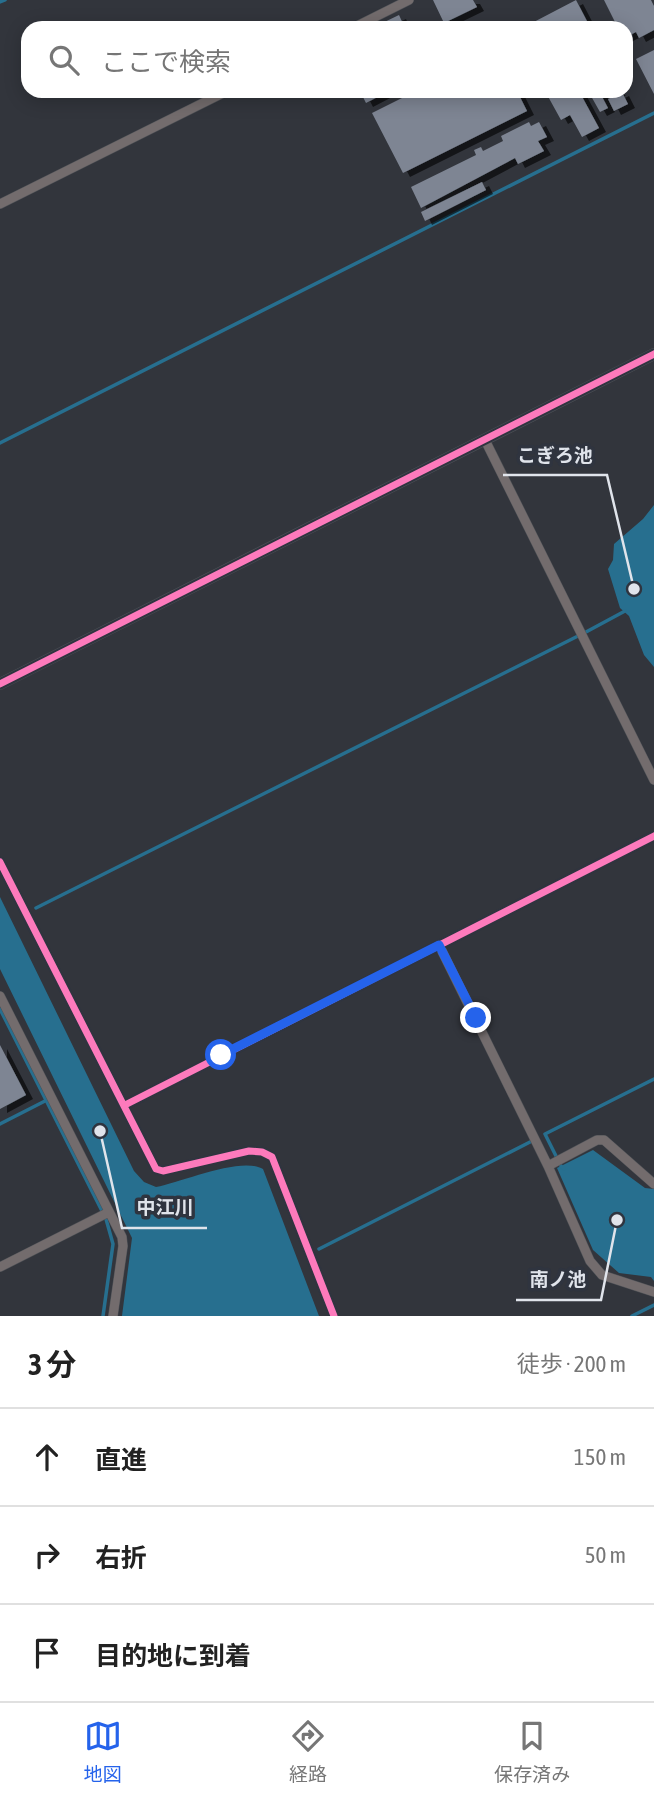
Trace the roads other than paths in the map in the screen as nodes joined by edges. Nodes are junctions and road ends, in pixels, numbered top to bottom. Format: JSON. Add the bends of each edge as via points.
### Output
{"nodes":[{"id":1,"x":410,"y":0,"type":"edge"},
{"id":2,"x":367,"y":21,"type":"edge"},
{"id":3,"x":213,"y":98,"type":"edge"},
{"id":4,"x":0,"y":204,"type":"edge"},
{"id":5,"x":654,"y":354,"type":"edge"},
{"id":6,"x":485,"y":440,"type":"junction"},
{"id":7,"x":0,"y":684,"type":"edge"},
{"id":8,"x":654,"y":780,"type":"edge"},
{"id":9,"x":654,"y":836,"type":"edge"},
{"id":10,"x":0,"y":862,"type":"edge"},
{"id":11,"x":439,"y":945,"type":"junction"},
{"id":12,"x":0,"y":996,"type":"edge"},
{"id":13,"x":125,"y":1105,"type":"junction"},
{"id":14,"x":554,"y":1163,"type":"junction"},
{"id":15,"x":654,"y":1184,"type":"edge"},
{"id":16,"x":109,"y":1212,"type":"junction"},
{"id":17,"x":0,"y":1267,"type":"edge"},
{"id":18,"x":654,"y":1293,"type":"edge"},
{"id":19,"x":113,"y":1316,"type":"edge"},
{"id":20,"x":334,"y":1316,"type":"edge"}],
"edges":[{"from":1,"to":2,"type":"street"},
{"from":3,"to":4,"type":"street"},
{"from":5,"to":6,"type":"street"},
{"from":6,"to":7,"type":"street"},
{"from":6,"to":8,"type":"street"},
{"from":9,"to":11,"type":"street"},
{"from":10,"to":13,"type":"street"},
{"from":11,"to":13,"type":"street"},
{"from":11,"to":14,"type":"street"},
{"from":12,"to":16,"type":"street"},
{"from":13,"to":20,"type":"street","via":[[156,1169],[249,1150],[272,1157]]},
{"from":14,"to":15,"type":"street","via":[[604,1140]]},
{"from":14,"to":18,"type":"street","via":[[590,1261],[602,1275]]},
{"from":16,"to":17,"type":"street"},
{"from":16,"to":19,"type":"street","via":[[123,1247]]}]}
